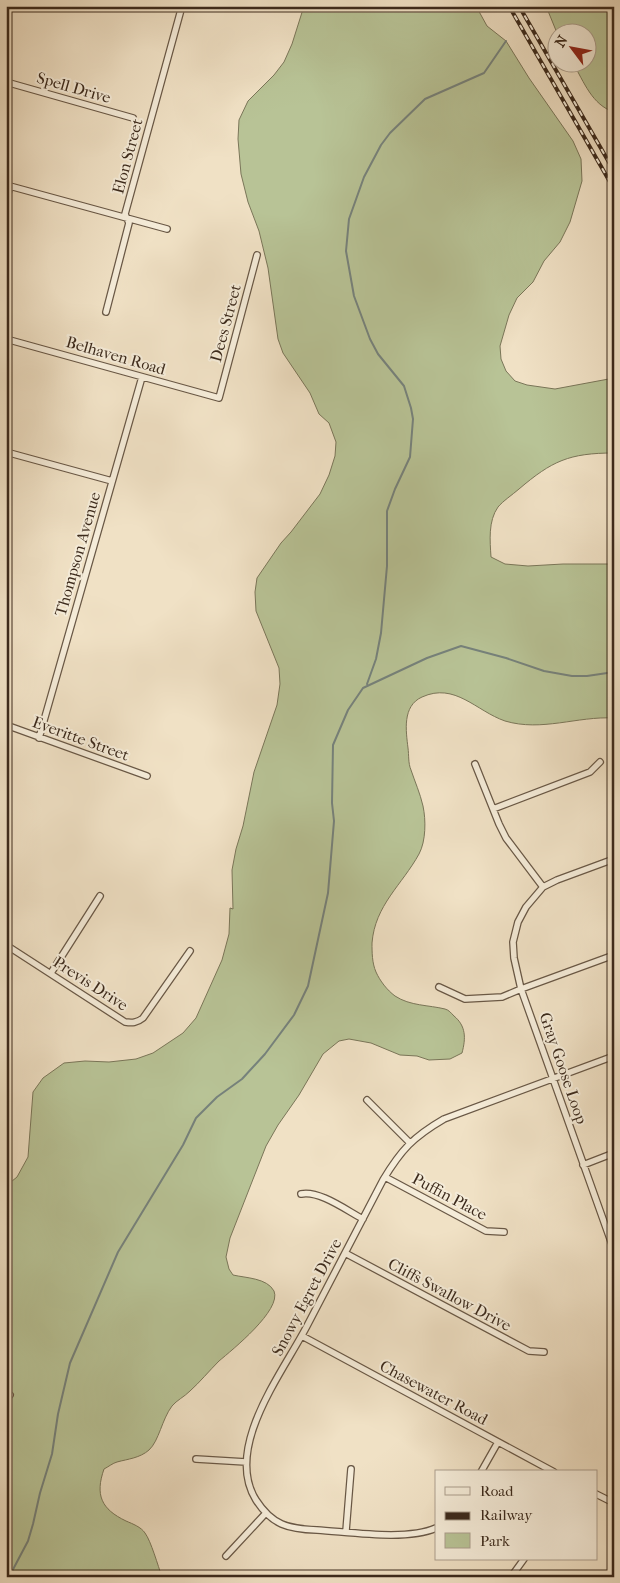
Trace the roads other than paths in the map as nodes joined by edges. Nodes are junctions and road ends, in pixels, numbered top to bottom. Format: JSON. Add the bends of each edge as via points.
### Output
{"nodes":[{"id":1,"x":182,"y":6,"type":"edge"},
{"id":2,"x":6,"y":82,"type":"edge"},
{"id":3,"x":133,"y":118,"type":"dead end"},
{"id":4,"x":8,"y":186,"type":"edge"},
{"id":5,"x":6,"y":200,"type":"edge"},
{"id":6,"x":127,"y":218,"type":"junction"},
{"id":7,"x":167,"y":229,"type":"dead end"},
{"id":8,"x":257,"y":254,"type":"dead end"},
{"id":9,"x":106,"y":312,"type":"dead end"},
{"id":10,"x":6,"y":339,"type":"edge"},
{"id":11,"x":142,"y":377,"type":"junction"},
{"id":12,"x":218,"y":398,"type":"joint"},
{"id":13,"x":6,"y":452,"type":"edge"},
{"id":14,"x":112,"y":481,"type":"junction"},
{"id":15,"x":6,"y":725,"type":"edge"},
{"id":16,"x":39,"y":738,"type":"junction"},
{"id":17,"x":600,"y":762,"type":"dead end"},
{"id":18,"x":475,"y":764,"type":"dead end"},
{"id":19,"x":147,"y":776,"type":"dead end"},
{"id":20,"x":493,"y":809,"type":"junction"},
{"id":21,"x":614,"y":860,"type":"edge"},
{"id":22,"x":543,"y":888,"type":"junction"},
{"id":23,"x":100,"y":896,"type":"dead end"},
{"id":24,"x":6,"y":945,"type":"edge"},
{"id":25,"x":190,"y":951,"type":"dead end"},
{"id":26,"x":614,"y":955,"type":"edge"},
{"id":27,"x":51,"y":973,"type":"junction"},
{"id":28,"x":439,"y":987,"type":"dead end"},
{"id":29,"x":520,"y":989,"type":"junction"},
{"id":30,"x":614,"y":1056,"type":"edge"},
{"id":31,"x":553,"y":1078,"type":"junction"},
{"id":32,"x":367,"y":1100,"type":"dead end"},
{"id":33,"x":410,"y":1143,"type":"junction"},
{"id":34,"x":614,"y":1153,"type":"edge"},
{"id":35,"x":583,"y":1165,"type":"junction"},
{"id":36,"x":385,"y":1177,"type":"junction"},
{"id":37,"x":301,"y":1194,"type":"dead end"},
{"id":38,"x":363,"y":1219,"type":"junction"},
{"id":39,"x":504,"y":1232,"type":"dead end"},
{"id":40,"x":614,"y":1250,"type":"edge"},
{"id":41,"x":345,"y":1253,"type":"junction"},
{"id":42,"x":302,"y":1336,"type":"junction"},
{"id":43,"x":544,"y":1352,"type":"dead end"},
{"id":44,"x":498,"y":1442,"type":"junction"},
{"id":45,"x":196,"y":1459,"type":"dead end"},
{"id":46,"x":246,"y":1462,"type":"junction"},
{"id":47,"x":351,"y":1469,"type":"dead end"},
{"id":48,"x":482,"y":1470,"type":"edge"},
{"id":49,"x":550,"y":1470,"type":"edge"},
{"id":50,"x":598,"y":1495,"type":"edge"},
{"id":51,"x":614,"y":1503,"type":"edge"},
{"id":52,"x":265,"y":1514,"type":"junction"},
{"id":53,"x":435,"y":1528,"type":"edge"},
{"id":54,"x":346,"y":1531,"type":"junction"},
{"id":55,"x":226,"y":1556,"type":"dead end"},
{"id":56,"x":523,"y":1560,"type":"edge"},
{"id":57,"x":511,"y":1577,"type":"edge"}],
"edges":[{"from":1,"to":6,"type":"street","name":"Elon Street","via":[[125,214]]},
{"from":2,"to":3,"type":"street","name":"Spell Drive"},
{"from":4,"to":5,"type":"street"},
{"from":4,"to":6,"type":"street"},
{"from":6,"to":7,"type":"street"},
{"from":6,"to":9,"type":"street","name":"Elon Street","via":[[129,223]]},
{"from":8,"to":12,"type":"street","name":"Dees Street"},
{"from":10,"to":11,"type":"street","name":"Belhaven Road"},
{"from":11,"to":12,"type":"street","name":"Belhaven Road"},
{"from":11,"to":14,"type":"street","name":"Thompson Avenue"},
{"from":13,"to":14,"type":"street"},
{"from":14,"to":16,"type":"street","name":"Thompson Avenue"},
{"from":15,"to":16,"type":"street","name":"Everitte Street"},
{"from":16,"to":19,"type":"street","name":"Everitte Street"},
{"from":17,"to":20,"type":"street","via":[[590,772]]},
{"from":18,"to":20,"type":"street"},
{"from":20,"to":22,"type":"street","via":[[506,838]]},
{"from":21,"to":22,"type":"street"},
{"from":22,"to":29,"type":"street","name":"Gray Goose Loop","via":[[526,907],[512,942]]},
{"from":23,"to":27,"type":"street"},
{"from":24,"to":27,"type":"street","name":"Previs Drive"},
{"from":25,"to":27,"type":"street","name":"Previs Drive","via":[[142,1018],[134,1023],[125,1022]]},
{"from":26,"to":29,"type":"street"},
{"from":28,"to":29,"type":"street","via":[[465,999],[502,998]]},
{"from":29,"to":31,"type":"street","name":"Gray Goose Loop"},
{"from":30,"to":31,"type":"street","name":"Snowy Egret Drive"},
{"from":31,"to":33,"type":"street","name":"Snowy Egret Drive","via":[[444,1119]]},
{"from":31,"to":35,"type":"street","name":"Gray Goose Loop"},
{"from":32,"to":33,"type":"street"},
{"from":33,"to":36,"type":"street","name":"Snowy Egret Drive"},
{"from":34,"to":35,"type":"street"},
{"from":35,"to":40,"type":"street","name":"Gray Goose Loop"},
{"from":36,"to":38,"type":"street","name":"Snowy Egret Drive"},
{"from":36,"to":39,"type":"street","name":"Puffin Place","via":[[486,1231]]},
{"from":37,"to":38,"type":"street","via":[[322,1197]]},
{"from":38,"to":41,"type":"street","name":"Snowy Egret Drive"},
{"from":41,"to":42,"type":"street","name":"Snowy Egret Drive"},
{"from":41,"to":43,"type":"street","name":"Cliffs Swallow Drive","via":[[529,1351]]},
{"from":42,"to":44,"type":"street","name":"Chasewater Road"},
{"from":42,"to":46,"type":"street","name":"Snowy Egret Drive","via":[[259,1411],[250,1432]]},
{"from":44,"to":48,"type":"street"},
{"from":44,"to":49,"type":"street","name":"Chasewater Road"},
{"from":45,"to":46,"type":"street"},
{"from":46,"to":52,"type":"street","name":"Snowy Egret Drive","via":[[250,1490]]},
{"from":47,"to":54,"type":"street"},
{"from":50,"to":51,"type":"street"},
{"from":52,"to":54,"type":"street","via":[[294,1528]]},
{"from":52,"to":55,"type":"street"},
{"from":53,"to":54,"type":"street","via":[[416,1534]]},
{"from":56,"to":57,"type":"street"}]}
